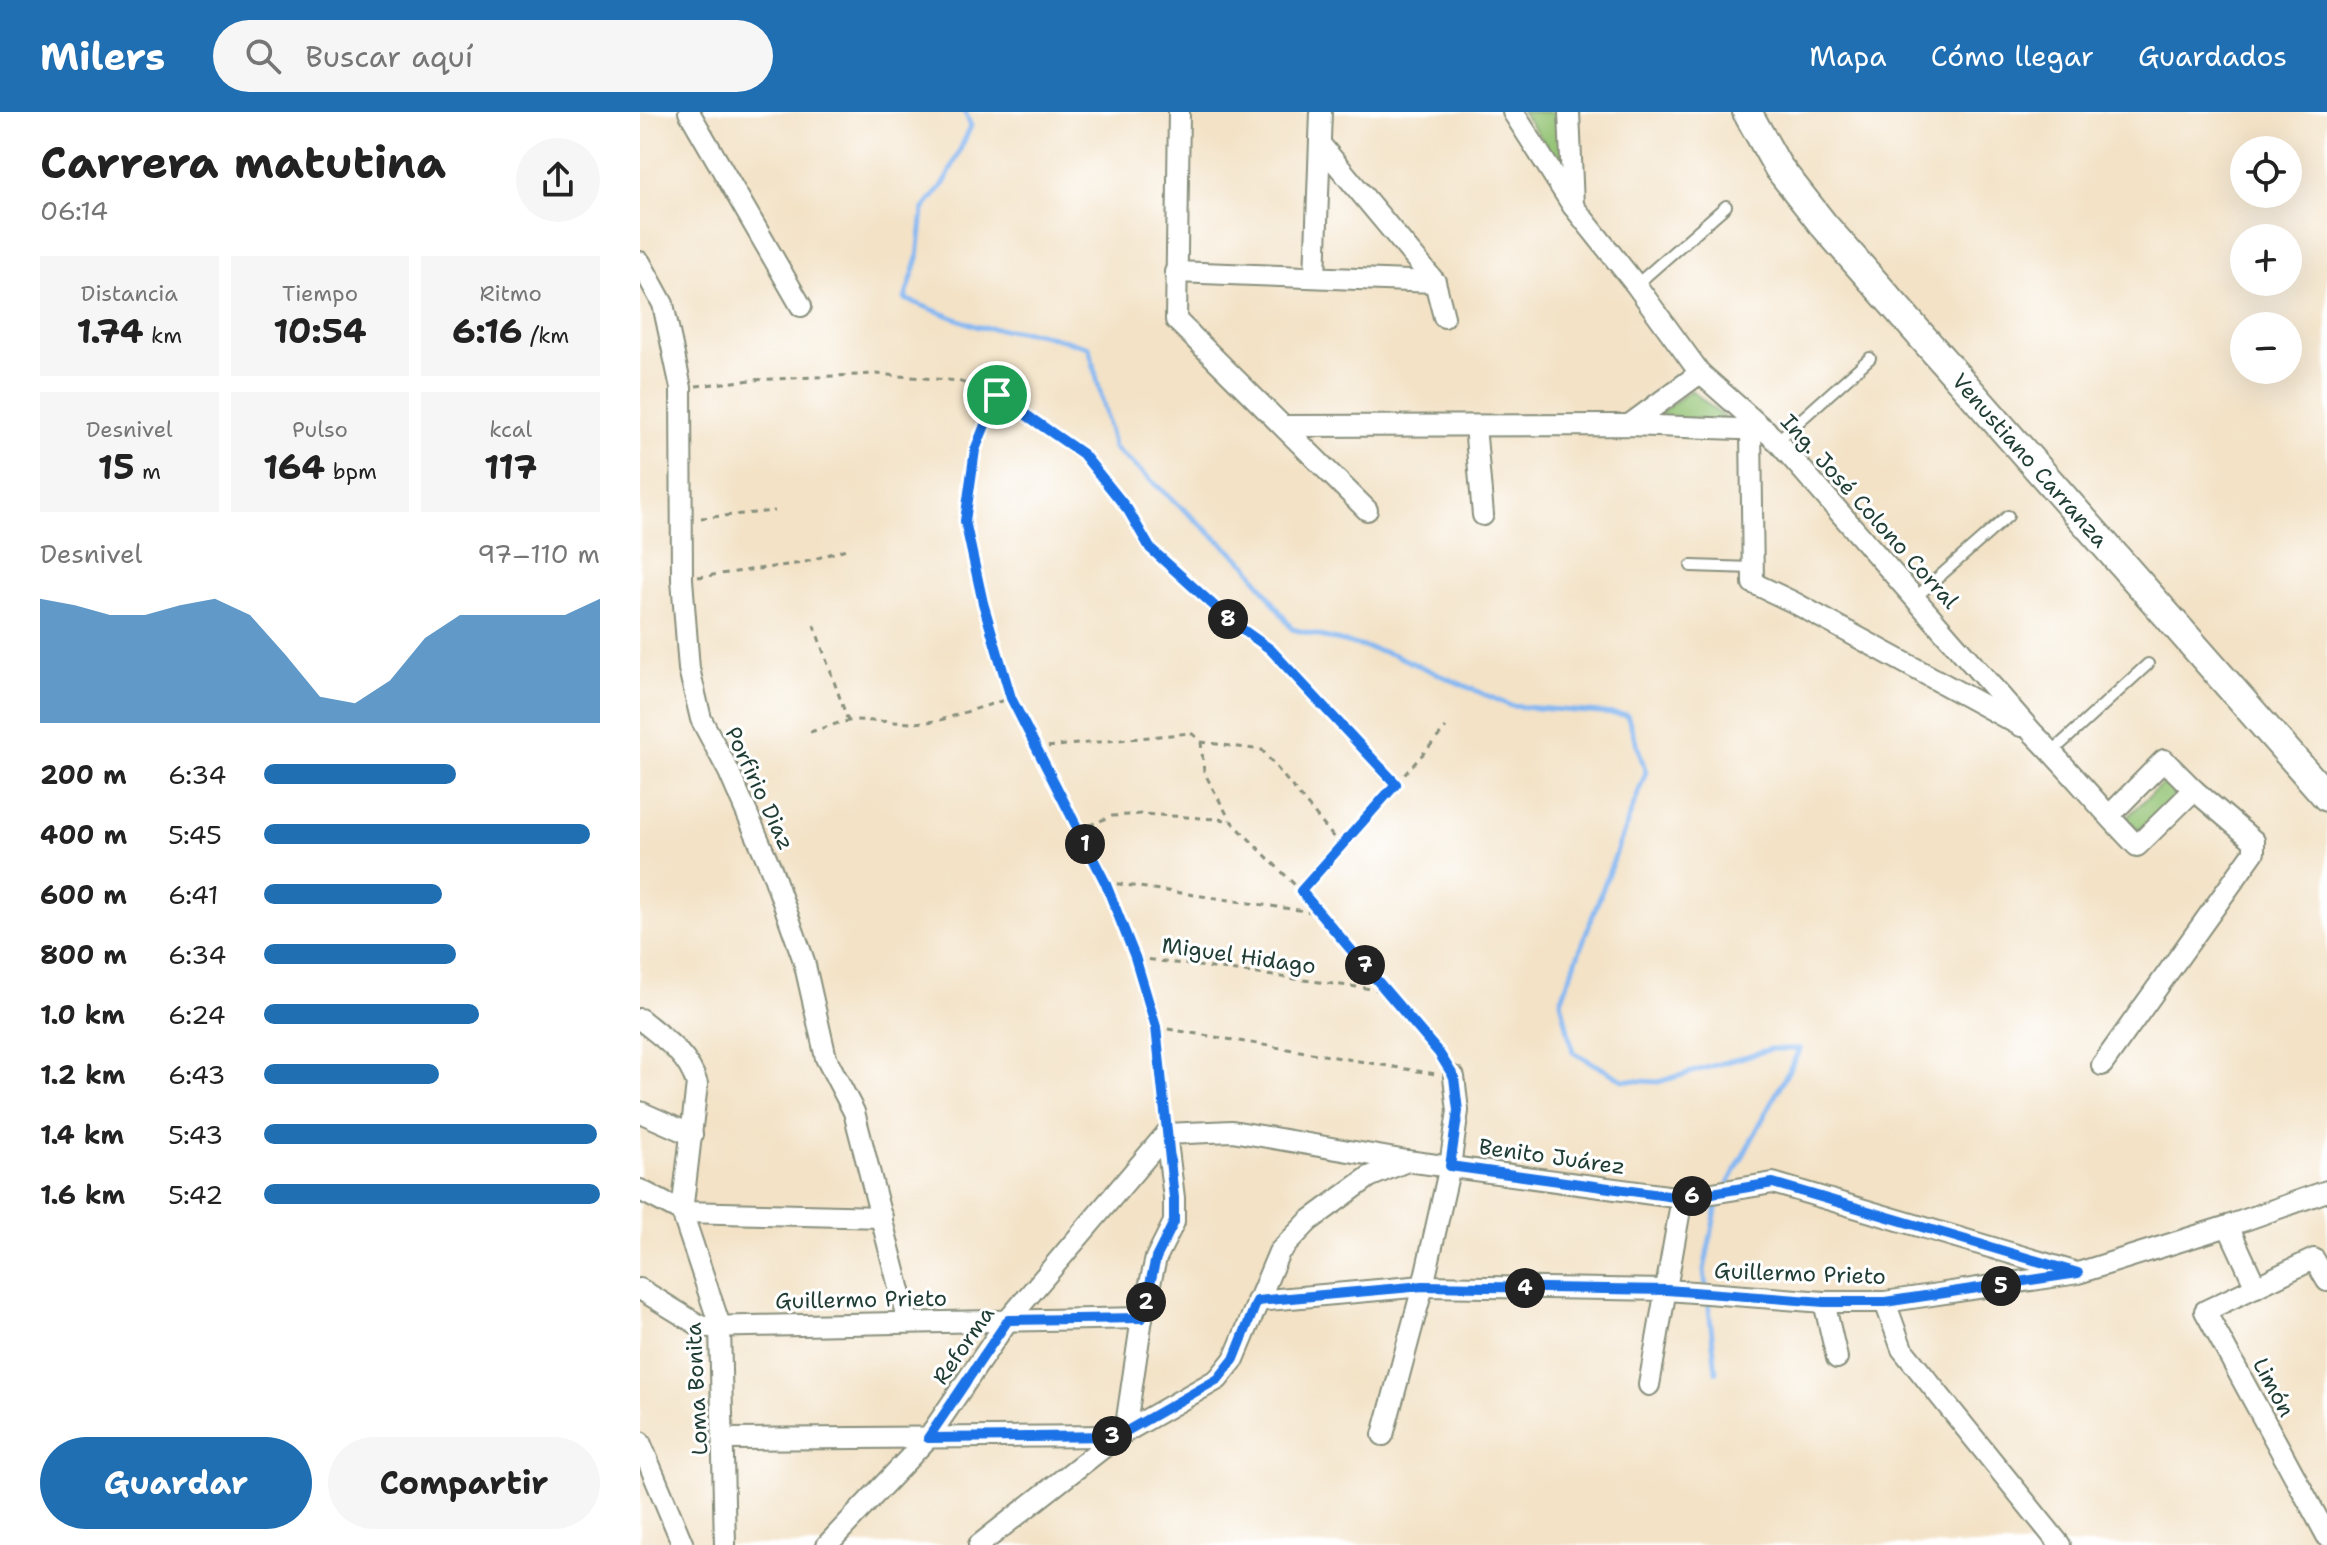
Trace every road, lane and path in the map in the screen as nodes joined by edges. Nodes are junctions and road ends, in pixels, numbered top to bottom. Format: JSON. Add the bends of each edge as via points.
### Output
{"nodes":[{"id":1,"x":689,"y":112,"type":"edge"},
{"id":2,"x":1179,"y":112,"type":"edge"},
{"id":3,"x":1321,"y":112,"type":"edge"},
{"id":4,"x":1513,"y":112,"type":"edge"},
{"id":5,"x":1569,"y":112,"type":"edge"},
{"id":6,"x":1747,"y":112,"type":"edge"},
{"id":7,"x":1320,"y":144,"type":"junction"},
{"id":8,"x":1573,"y":206,"type":"junction"},
{"id":9,"x":1726,"y":206,"type":"dead end"},
{"id":10,"x":640,"y":262,"type":"edge"},
{"id":11,"x":1175,"y":272,"type":"junction"},
{"id":12,"x":1315,"y":277,"type":"junction"},
{"id":13,"x":1435,"y":282,"type":"junction"},
{"id":14,"x":1636,"y":285,"type":"junction"},
{"id":15,"x":801,"y":306,"type":"dead end"},
{"id":16,"x":1444,"y":317,"type":"dead end"},
{"id":17,"x":1870,"y":358,"type":"dead end"},
{"id":18,"x":1700,"y":373,"type":"junction"},
{"id":19,"x":681,"y":388,"type":"junction"},
{"id":20,"x":997,"y":395,"type":"junction"},
{"id":21,"x":1629,"y":425,"type":"junction"},
{"id":22,"x":1283,"y":426,"type":"junction"},
{"id":23,"x":1475,"y":426,"type":"junction"},
{"id":24,"x":1765,"y":434,"type":"junction"},
{"id":25,"x":1367,"y":510,"type":"dead end"},
{"id":26,"x":775,"y":511,"type":"dead end"},
{"id":27,"x":1483,"y":515,"type":"dead end"},
{"id":28,"x":2008,"y":516,"type":"dead end"},
{"id":29,"x":681,"y":520,"type":"junction"},
{"id":30,"x":846,"y":549,"type":"dead end"},
{"id":31,"x":1691,"y":566,"type":"dead end"},
{"id":32,"x":1753,"y":568,"type":"junction"},
{"id":33,"x":682,"y":579,"type":"junction"},
{"id":34,"x":1916,"y":597,"type":"junction"},
{"id":35,"x":814,"y":625,"type":"dead end"},
{"id":36,"x":2148,"y":664,"type":"dead end"},
{"id":37,"x":1011,"y":698,"type":"junction"},
{"id":38,"x":848,"y":721,"type":"junction"},
{"id":39,"x":1446,"y":728,"type":"dead end"},
{"id":40,"x":810,"y":732,"type":"dead end"},
{"id":41,"x":2032,"y":732,"type":"junction"},
{"id":42,"x":1201,"y":742,"type":"junction"},
{"id":43,"x":1036,"y":748,"type":"junction"},
{"id":44,"x":2052,"y":752,"type":"junction"},
{"id":45,"x":1396,"y":784,"type":"junction"},
{"id":46,"x":2194,"y":790,"type":"junction"},
{"id":47,"x":2327,"y":797,"type":"edge"},
{"id":48,"x":2109,"y":816,"type":"junction"},
{"id":49,"x":1230,"y":820,"type":"junction"},
{"id":50,"x":1078,"y":830,"type":"junction"},
{"id":51,"x":1341,"y":846,"type":"junction"},
{"id":52,"x":1105,"y":882,"type":"junction"},
{"id":53,"x":1301,"y":891,"type":"junction"},
{"id":54,"x":1319,"y":913,"type":"junction"},
{"id":55,"x":1135,"y":957,"type":"junction"},
{"id":56,"x":1387,"y":991,"type":"junction"},
{"id":57,"x":640,"y":1019,"type":"edge"},
{"id":58,"x":1156,"y":1027,"type":"junction"},
{"id":59,"x":2102,"y":1065,"type":"dead end"},
{"id":60,"x":1454,"y":1077,"type":"junction"},
{"id":61,"x":640,"y":1112,"type":"edge"},
{"id":62,"x":1166,"y":1134,"type":"junction"},
{"id":63,"x":692,"y":1135,"type":"junction"},
{"id":64,"x":1407,"y":1161,"type":"junction"},
{"id":65,"x":1450,"y":1166,"type":"junction"},
{"id":66,"x":640,"y":1190,"type":"edge"},
{"id":67,"x":2327,"y":1191,"type":"edge"},
{"id":68,"x":1682,"y":1198,"type":"junction"},
{"id":69,"x":682,"y":1212,"type":"junction"},
{"id":70,"x":882,"y":1217,"type":"junction"},
{"id":71,"x":2228,"y":1226,"type":"junction"},
{"id":72,"x":2078,"y":1273,"type":"junction"},
{"id":73,"x":2327,"y":1281,"type":"edge"},
{"id":74,"x":1423,"y":1286,"type":"junction"},
{"id":75,"x":2256,"y":1287,"type":"junction"},
{"id":76,"x":640,"y":1289,"type":"edge"},
{"id":77,"x":1667,"y":1290,"type":"junction"},
{"id":78,"x":1257,"y":1301,"type":"junction"},
{"id":79,"x":1824,"y":1302,"type":"junction"},
{"id":80,"x":1885,"y":1302,"type":"junction"},
{"id":81,"x":1142,"y":1318,"type":"junction"},
{"id":82,"x":1008,"y":1320,"type":"junction"},
{"id":83,"x":908,"y":1322,"type":"junction"},
{"id":84,"x":720,"y":1326,"type":"junction"},
{"id":85,"x":1837,"y":1358,"type":"dead end"},
{"id":86,"x":1649,"y":1385,"type":"dead end"},
{"id":87,"x":1121,"y":1434,"type":"junction"},
{"id":88,"x":1383,"y":1435,"type":"dead end"},
{"id":89,"x":928,"y":1438,"type":"junction"},
{"id":90,"x":724,"y":1439,"type":"junction"},
{"id":91,"x":640,"y":1442,"type":"edge"},
{"id":92,"x":2327,"y":1536,"type":"edge"},
{"id":93,"x":683,"y":1545,"type":"edge"},
{"id":94,"x":725,"y":1545,"type":"edge"},
{"id":95,"x":827,"y":1545,"type":"edge"},
{"id":96,"x":979,"y":1545,"type":"edge"},
{"id":97,"x":2060,"y":1545,"type":"edge"}],
"edges":[{"from":1,"to":15,"type":"street"},
{"from":2,"to":11,"type":"street"},
{"from":3,"to":7,"type":"street"},
{"from":4,"to":8,"type":"street","name":"Ing. José Colono Corral"},
{"from":5,"to":8,"type":"street"},
{"from":6,"to":47,"type":"main road","name":"Venustiano Carranza","via":[[1778,167],[1822,223]]},
{"from":7,"to":12,"type":"street"},
{"from":7,"to":13,"type":"street"},
{"from":8,"to":14,"type":"street","name":"Ing. José Colono Corral"},
{"from":9,"to":14,"type":"lane"},
{"from":10,"to":19,"type":"street","name":"Porfirio Diaz","via":[[663,304]]},
{"from":11,"to":12,"type":"street"},
{"from":11,"to":22,"type":"street","via":[[1176,320]]},
{"from":12,"to":13,"type":"street"},
{"from":13,"to":16,"type":"street"},
{"from":14,"to":18,"type":"street","name":"Ing. José Colono Corral"},
{"from":17,"to":24,"type":"lane"},
{"from":18,"to":21,"type":"street"},
{"from":18,"to":24,"type":"street","name":"Ing. José Colono Corral"},
{"from":19,"to":20,"type":"path","via":[[876,374],[958,381]]},
{"from":19,"to":29,"type":"street","name":"Porfirio Diaz"},
{"from":20,"to":37,"type":"path","via":[[975,450],[965,521]]},
{"from":20,"to":45,"type":"path","via":[[1083,454],[1128,510],[1150,548],[1270,649]]},
{"from":21,"to":23,"type":"street"},
{"from":21,"to":24,"type":"street"},
{"from":22,"to":23,"type":"street"},
{"from":22,"to":25,"type":"street"},
{"from":23,"to":27,"type":"street"},
{"from":24,"to":32,"type":"street"},
{"from":24,"to":34,"type":"street","name":"Ing. José Colono Corral"},
{"from":26,"to":29,"type":"path"},
{"from":28,"to":34,"type":"lane"},
{"from":29,"to":33,"type":"street","name":"Porfirio Diaz"},
{"from":30,"to":33,"type":"path","via":[[802,563]]},
{"from":31,"to":32,"type":"lane"},
{"from":32,"to":41,"type":"street","via":[[1753,583]]},
{"from":33,"to":70,"type":"street","name":"Porfirio Diaz","via":[[689,669],[701,719],[772,871],[804,961],[826,1058],[854,1112]]},
{"from":34,"to":41,"type":"street","name":"Ing. José Colono Corral"},
{"from":35,"to":38,"type":"path"},
{"from":36,"to":44,"type":"lane"},
{"from":37,"to":38,"type":"path","via":[[937,721]]},
{"from":37,"to":43,"type":"path"},
{"from":38,"to":40,"type":"path"},
{"from":39,"to":45,"type":"path"},
{"from":41,"to":44,"type":"street","name":"Ing. José Colono Corral"},
{"from":42,"to":43,"type":"path","via":[[1191,733]]},
{"from":42,"to":49,"type":"path","via":[[1204,772]]},
{"from":42,"to":51,"type":"path","via":[[1262,750]]},
{"from":43,"to":50,"type":"path"},
{"from":44,"to":48,"type":"street","name":"Ing. José Colono Corral"},
{"from":45,"to":51,"type":"path"},
{"from":46,"to":48,"type":"street","via":[[2164,760]]},
{"from":46,"to":48,"type":"street","name":"Ing. José Colono Corral","via":[[2137,846]]},
{"from":46,"to":59,"type":"street","via":[[2254,841],[2254,852]]},
{"from":49,"to":50,"type":"path","via":[[1112,816]]},
{"from":49,"to":53,"type":"path"},
{"from":50,"to":52,"type":"path"},
{"from":51,"to":53,"type":"path"},
{"from":52,"to":54,"type":"path"},
{"from":52,"to":55,"type":"path"},
{"from":53,"to":54,"type":"path"},
{"from":54,"to":56,"type":"path"},
{"from":55,"to":56,"type":"path","name":"Miguel Hidago"},
{"from":55,"to":58,"type":"path"},
{"from":56,"to":60,"type":"path"},
{"from":57,"to":63,"type":"street","name":"Loma Bonita","via":[[692,1068],[697,1084]]},
{"from":58,"to":60,"type":"path"},
{"from":58,"to":62,"type":"path"},
{"from":60,"to":65,"type":"street","via":[[1458,1111]]},
{"from":61,"to":63,"type":"street"},
{"from":62,"to":64,"type":"street","via":[[1232,1131]]},
{"from":62,"to":81,"type":"street","via":[[1174,1222],[1156,1258]]},
{"from":62,"to":82,"type":"street","name":"Reforma"},
{"from":63,"to":69,"type":"street","name":"Loma Bonita"},
{"from":64,"to":65,"type":"street","name":"Benito Juárez"},
{"from":64,"to":78,"type":"street","name":"Benito Juárez","via":[[1369,1177],[1309,1221],[1279,1252]]},
{"from":65,"to":68,"type":"street","name":"Benito Juárez"},
{"from":65,"to":74,"type":"street"},
{"from":66,"to":69,"type":"street"},
{"from":67,"to":71,"type":"street","name":"Guillermo Prieto"},
{"from":68,"to":72,"type":"street","name":"Benito Juárez","via":[[1773,1183]]},
{"from":68,"to":77,"type":"street"},
{"from":69,"to":70,"type":"street"},
{"from":69,"to":84,"type":"street","name":"Loma Bonita"},
{"from":70,"to":83,"type":"street","name":"Porfirio Diaz"},
{"from":71,"to":72,"type":"street","name":"Guillermo Prieto"},
{"from":71,"to":75,"type":"street"},
{"from":72,"to":80,"type":"street","name":"Guillermo Prieto"},
{"from":73,"to":75,"type":"street","via":[[2314,1259]]},
{"from":74,"to":77,"type":"street","name":"Guillermo Prieto"},
{"from":74,"to":78,"type":"street","name":"Guillermo Prieto"},
{"from":74,"to":88,"type":"street"},
{"from":75,"to":92,"type":"street","name":"Limón","via":[[2205,1311]]},
{"from":76,"to":84,"type":"street","name":"Guillermo Prieto","via":[[702,1327]]},
{"from":77,"to":79,"type":"street","name":"Guillermo Prieto"},
{"from":77,"to":86,"type":"street"},
{"from":78,"to":87,"type":"street","name":"Benito Juárez","via":[[1234,1359],[1218,1379]]},
{"from":79,"to":80,"type":"street","name":"Guillermo Prieto"},
{"from":79,"to":85,"type":"street"},
{"from":80,"to":97,"type":"street","via":[[1902,1349]]},
{"from":81,"to":82,"type":"street","name":"Guillermo Prieto"},
{"from":81,"to":87,"type":"street"},
{"from":82,"to":83,"type":"street","name":"Guillermo Prieto"},
{"from":82,"to":89,"type":"street","name":"Reforma"},
{"from":83,"to":84,"type":"street","name":"Guillermo Prieto"},
{"from":84,"to":90,"type":"street","name":"Loma Bonita"},
{"from":87,"to":89,"type":"street"},
{"from":87,"to":96,"type":"street","name":"Benito Juárez"},
{"from":89,"to":90,"type":"street"},
{"from":89,"to":95,"type":"street","name":"Reforma"},
{"from":90,"to":94,"type":"street","name":"Loma Bonita"},
{"from":91,"to":93,"type":"street"}]}
